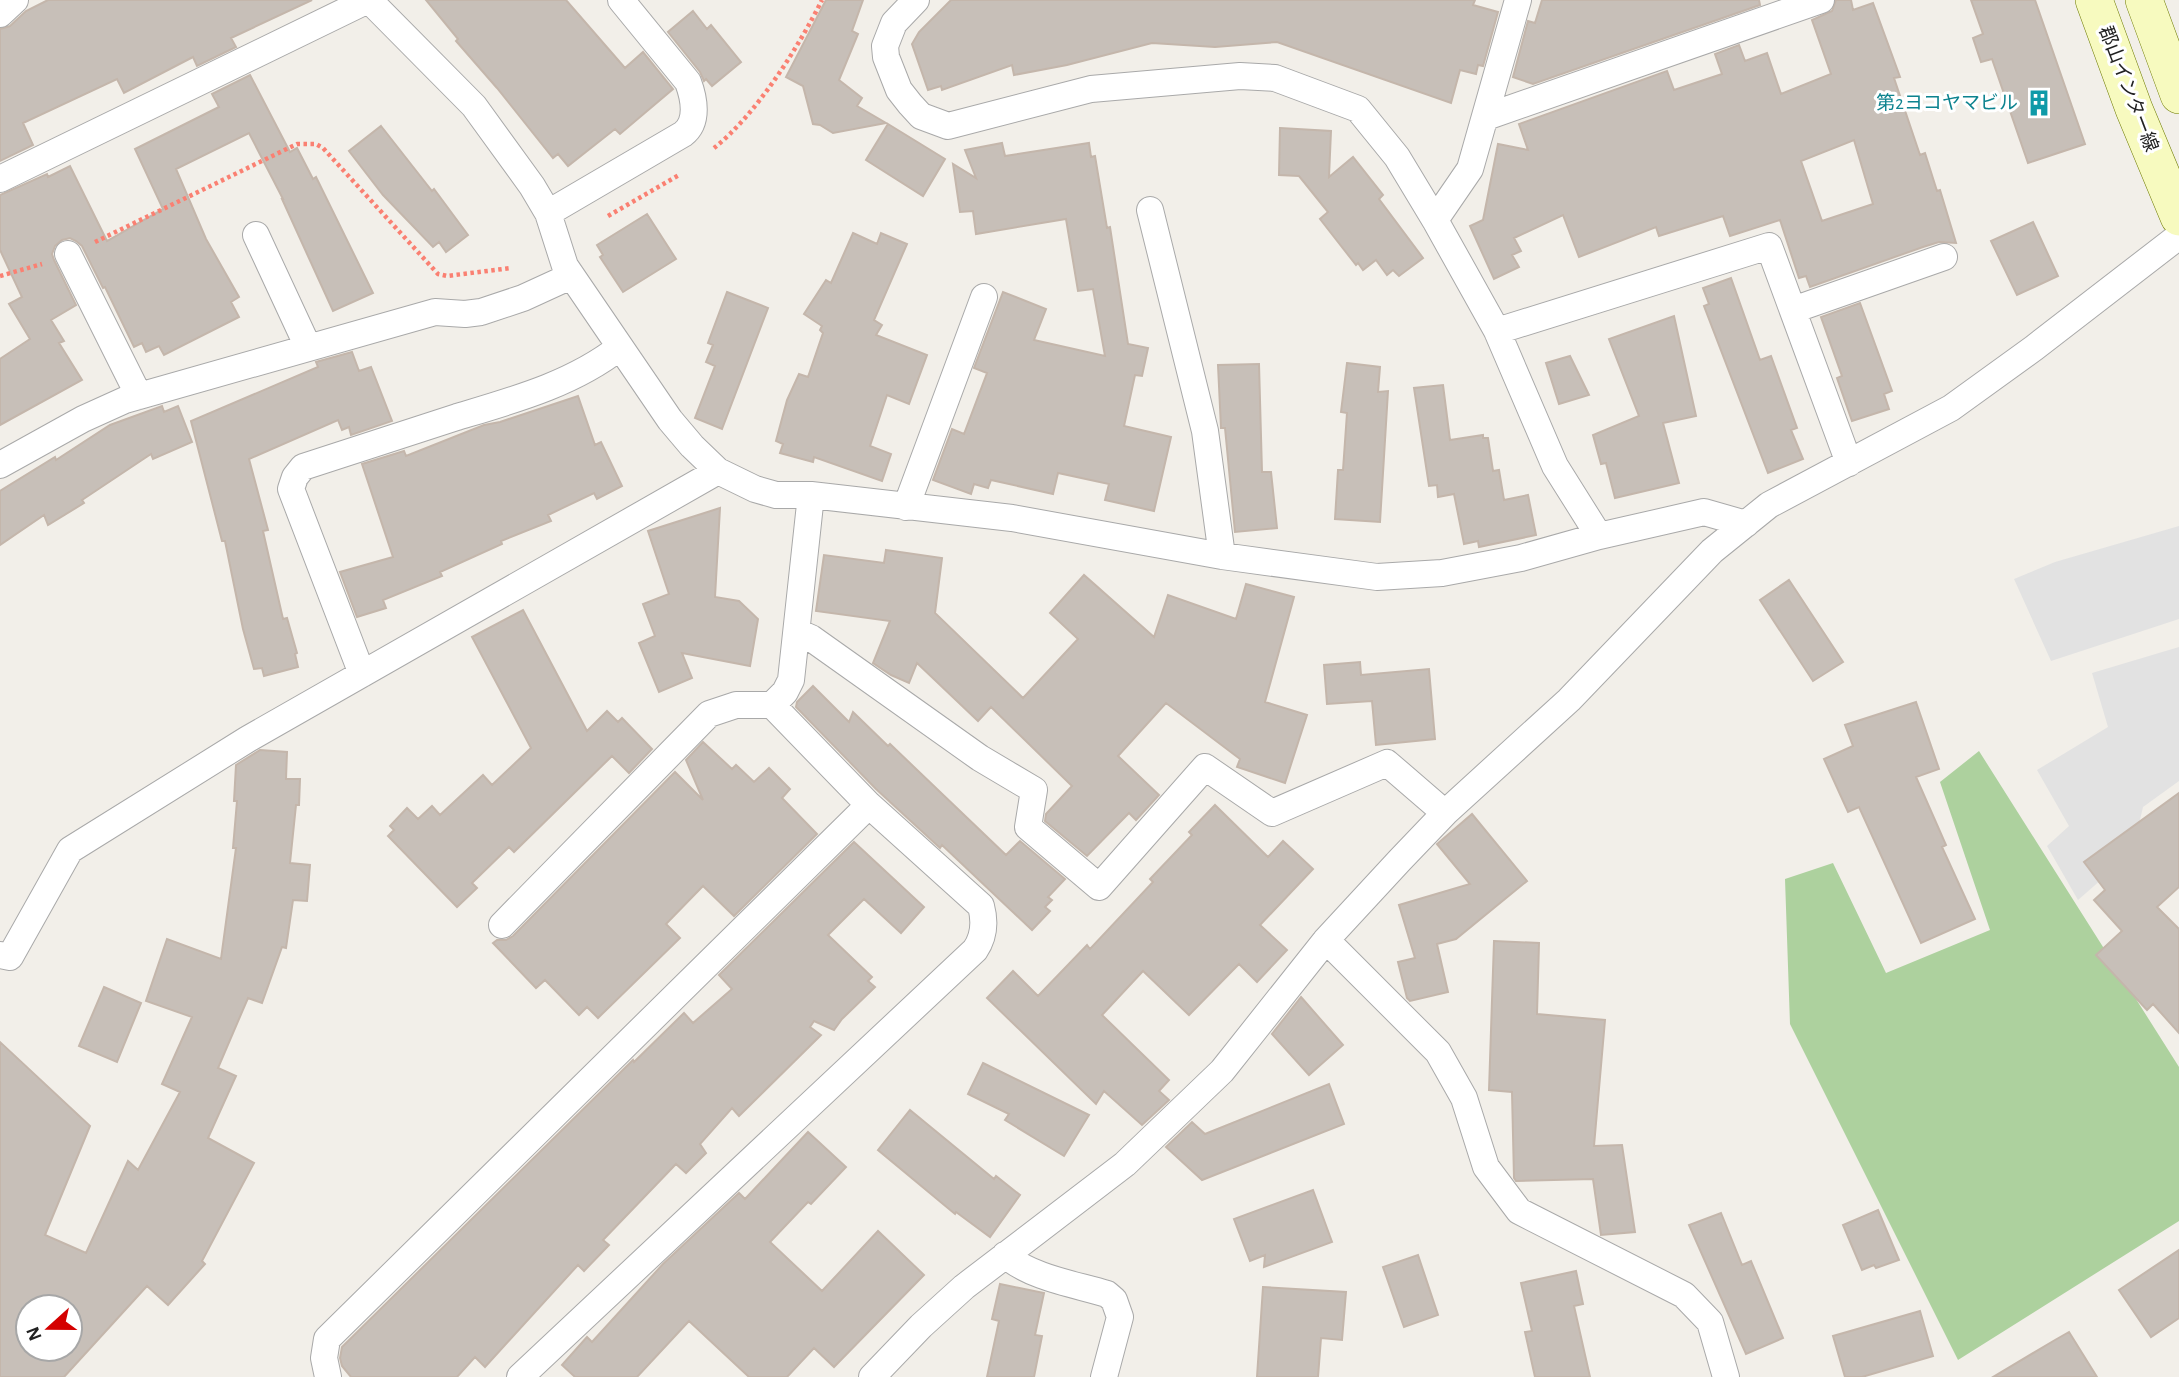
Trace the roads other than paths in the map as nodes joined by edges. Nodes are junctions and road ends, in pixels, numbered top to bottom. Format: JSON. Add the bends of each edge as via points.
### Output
{"nodes":[{"id":1,"x":15,"y":0,"type":"edge"},
{"id":2,"x":368,"y":0,"type":"edge"},
{"id":3,"x":621,"y":0,"type":"edge"},
{"id":4,"x":1518,"y":0,"type":"edge"},
{"id":5,"x":1821,"y":0,"type":"edge"},
{"id":6,"x":2094,"y":0,"type":"edge"},
{"id":7,"x":2144,"y":0,"type":"edge"},
{"id":8,"x":912,"y":1,"type":"edge"},
{"id":9,"x":0,"y":14,"type":"edge"},
{"id":10,"x":2179,"y":95,"type":"edge"},
{"id":11,"x":1486,"y":117,"type":"junction"},
{"id":12,"x":0,"y":179,"type":"edge"},
{"id":13,"x":1150,"y":210,"type":"dead end"},
{"id":14,"x":548,"y":213,"type":"junction"},
{"id":15,"x":2179,"y":217,"type":"edge"},
{"id":16,"x":1436,"y":220,"type":"junction"},
{"id":17,"x":256,"y":235,"type":"dead end"},
{"id":18,"x":2179,"y":236,"type":"edge"},
{"id":19,"x":68,"y":254,"type":"road end"},
{"id":20,"x":1944,"y":257,"type":"dead end"},
{"id":21,"x":571,"y":276,"type":"junction"},
{"id":22,"x":984,"y":297,"type":"dead end"},
{"id":23,"x":1793,"y":310,"type":"junction"},
{"id":24,"x":1497,"y":331,"type":"junction"},
{"id":25,"x":308,"y":347,"type":"junction"},
{"id":26,"x":620,"y":347,"type":"junction"},
{"id":27,"x":139,"y":396,"type":"junction"},
{"id":28,"x":1849,"y":463,"type":"junction"},
{"id":29,"x":0,"y":465,"type":"edge"},
{"id":30,"x":718,"y":471,"type":"junction"},
{"id":31,"x":811,"y":495,"type":"junction"},
{"id":32,"x":906,"y":508,"type":"junction"},
{"id":33,"x":1746,"y":524,"type":"junction"},
{"id":34,"x":1599,"y":536,"type":"junction"},
{"id":35,"x":1222,"y":556,"type":"junction"},
{"id":36,"x":797,"y":632,"type":"junction"},
{"id":37,"x":362,"y":674,"type":"junction"},
{"id":38,"x":772,"y":705,"type":"junction"},
{"id":39,"x":869,"y":805,"type":"junction"},
{"id":40,"x":1445,"y":813,"type":"junction"},
{"id":41,"x":502,"y":925,"type":"dead end"},
{"id":42,"x":1326,"y":940,"type":"junction"},
{"id":43,"x":0,"y":955,"type":"edge"},
{"id":44,"x":1005,"y":1255,"type":"junction"},
{"id":45,"x":328,"y":1377,"type":"edge"},
{"id":46,"x":520,"y":1377,"type":"edge"},
{"id":47,"x":872,"y":1377,"type":"edge"},
{"id":48,"x":1104,"y":1377,"type":"edge"},
{"id":49,"x":1726,"y":1377,"type":"edge"}],
"edges":[{"from":1,"to":9,"type":"street"},
{"from":2,"to":12,"type":"street"},
{"from":2,"to":14,"type":"street","via":[[474,106]]},
{"from":3,"to":14,"type":"street","via":[[688,82],[693,123],[684,134]]},
{"from":4,"to":11,"type":"street"},
{"from":5,"to":11,"type":"street"},
{"from":6,"to":15,"type":"street","name":"郡山インター線"},
{"from":7,"to":10,"type":"street"},
{"from":8,"to":16,"type":"street","via":[[894,23],[885,46],[886,58],[899,90],[921,116],[935,122],[962,124],[1091,89],[1240,76],[1275,78],[1358,109],[1397,157]]},
{"from":11,"to":16,"type":"street","via":[[1470,169]]},
{"from":13,"to":35,"type":"street","via":[[1205,430]]},
{"from":14,"to":21,"type":"street"},
{"from":16,"to":24,"type":"street"},
{"from":17,"to":25,"type":"street"},
{"from":18,"to":28,"type":"street","via":[[1951,408]]},
{"from":19,"to":27,"type":"street"},
{"from":20,"to":23,"type":"street"},
{"from":21,"to":25,"type":"street","via":[[523,299],[481,312],[435,312]]},
{"from":21,"to":26,"type":"street"},
{"from":22,"to":32,"type":"street"},
{"from":23,"to":24,"type":"street","via":[[1769,246]]},
{"from":23,"to":28,"type":"street"},
{"from":24,"to":34,"type":"street","via":[[1555,466]]},
{"from":25,"to":27,"type":"street"},
{"from":26,"to":30,"type":"street","via":[[670,420]]},
{"from":26,"to":37,"type":"street","via":[[582,372],[524,397],[303,467],[295,477],[291,489]]},
{"from":27,"to":29,"type":"street","via":[[83,419]]},
{"from":28,"to":33,"type":"street","via":[[1769,505]]},
{"from":30,"to":31,"type":"street","via":[[776,495]]},
{"from":30,"to":37,"type":"street"},
{"from":31,"to":32,"type":"street"},
{"from":31,"to":36,"type":"street"},
{"from":32,"to":35,"type":"street","via":[[1012,518]]},
{"from":33,"to":34,"type":"street","via":[[1704,512]]},
{"from":33,"to":40,"type":"street","via":[[1680,582],[1569,700]]},
{"from":34,"to":35,"type":"street","via":[[1521,558],[1442,573],[1377,577]]},
{"from":36,"to":38,"type":"street","via":[[791,680]]},
{"from":36,"to":40,"type":"street","via":[[1034,790],[1028,827],[1099,887],[1205,766],[1272,813],[1387,763]]},
{"from":37,"to":43,"type":"street","via":[[70,850],[10,957]]},
{"from":38,"to":39,"type":"street"},
{"from":38,"to":41,"type":"street","via":[[736,705],[709,714]]},
{"from":39,"to":45,"type":"street","via":[[327,1339]]},
{"from":39,"to":46,"type":"street","via":[[981,906],[981,941]]},
{"from":40,"to":42,"type":"street"},
{"from":42,"to":44,"type":"street","via":[[1222,1071],[1176,1117],[1125,1164]]},
{"from":42,"to":49,"type":"street","via":[[1438,1052],[1464,1098],[1486,1167],[1519,1212],[1684,1295],[1710,1322]]},
{"from":44,"to":47,"type":"street","via":[[938,1310]]},
{"from":44,"to":48,"type":"street","via":[[1033,1271],[1114,1300],[1121,1317]]}]}
